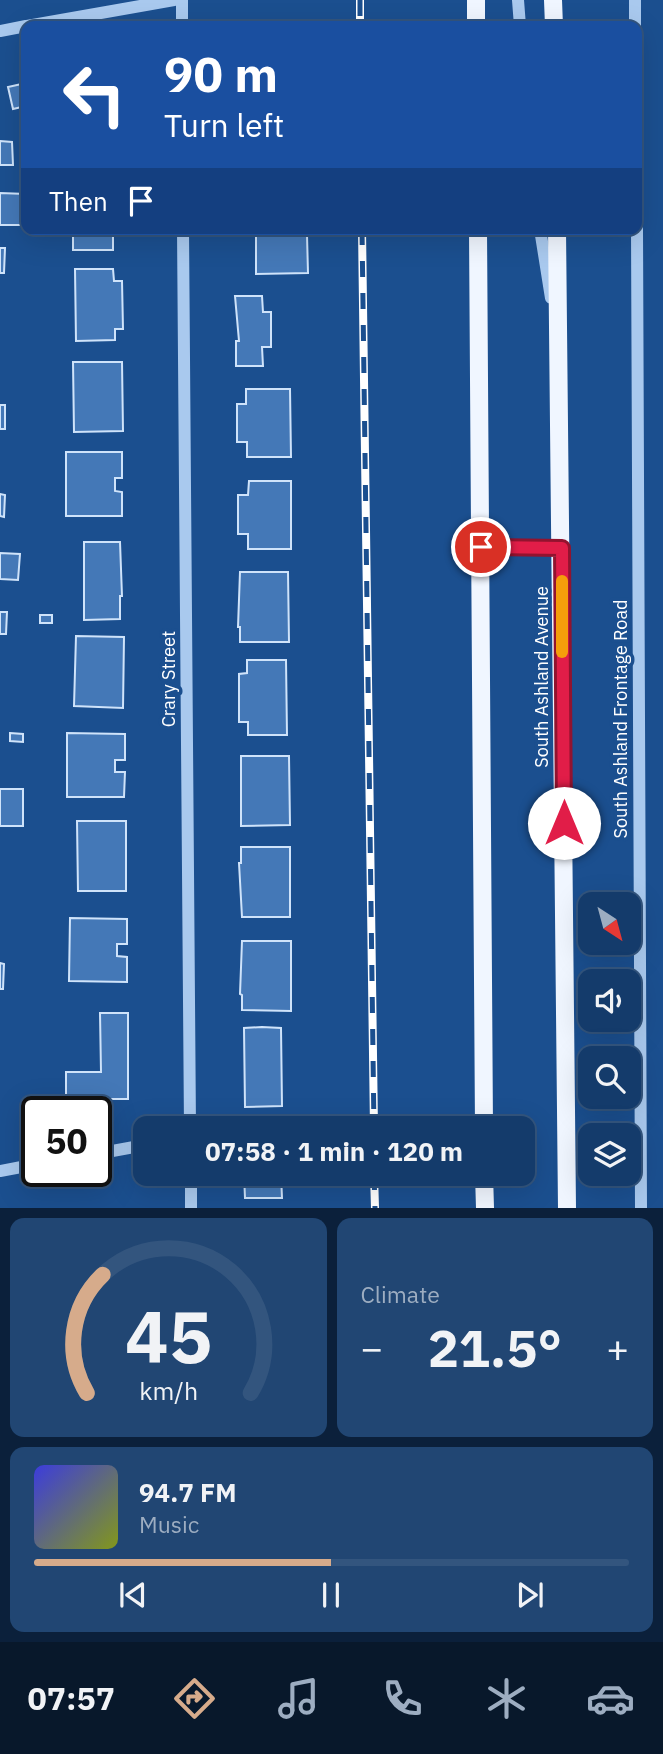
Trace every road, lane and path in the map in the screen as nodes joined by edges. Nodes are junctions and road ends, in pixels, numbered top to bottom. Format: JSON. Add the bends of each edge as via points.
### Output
{"nodes":[{"id":1,"x":174,"y":0,"type":"edge"},
{"id":2,"x":182,"y":0,"type":"edge"},
{"id":3,"x":476,"y":0,"type":"edge"},
{"id":4,"x":518,"y":0,"type":"edge"},
{"id":5,"x":553,"y":0,"type":"edge"},
{"id":6,"x":635,"y":0,"type":"edge"},
{"id":7,"x":55,"y":21,"type":"edge"},
{"id":8,"x":182,"y":21,"type":"edge"},
{"id":9,"x":476,"y":21,"type":"edge"},
{"id":10,"x":520,"y":21,"type":"edge"},
{"id":11,"x":554,"y":21,"type":"edge"},
{"id":12,"x":635,"y":21,"type":"edge"},
{"id":13,"x":21,"y":27,"type":"edge"},
{"id":14,"x":0,"y":31,"type":"edge"},
{"id":15,"x":183,"y":235,"type":"edge"},
{"id":16,"x":478,"y":235,"type":"edge"},
{"id":17,"x":541,"y":235,"type":"edge"},
{"id":18,"x":557,"y":235,"type":"edge"},
{"id":19,"x":637,"y":235,"type":"edge"},
{"id":20,"x":558,"y":343,"type":"junction"},
{"id":21,"x":481,"y":547,"type":"junction"},
{"id":22,"x":562,"y":548,"type":"junction"},
{"id":23,"x":190,"y":1116,"type":"edge"},
{"id":24,"x":484,"y":1116,"type":"edge"},
{"id":25,"x":133,"y":1147,"type":"edge"},
{"id":26,"x":112,"y":1151,"type":"edge"},
{"id":27,"x":21,"y":1167,"type":"edge"},
{"id":28,"x":0,"y":1171,"type":"edge"},
{"id":29,"x":191,"y":1186,"type":"edge"},
{"id":30,"x":484,"y":1186,"type":"edge"},
{"id":31,"x":191,"y":1208,"type":"edge"},
{"id":32,"x":485,"y":1208,"type":"edge"},
{"id":33,"x":567,"y":1208,"type":"edge"},
{"id":34,"x":641,"y":1208,"type":"edge"}],
"edges":[{"from":1,"to":7,"type":"street"},
{"from":2,"to":8,"type":"street"},
{"from":3,"to":9,"type":"main road"},
{"from":4,"to":10,"type":"street"},
{"from":5,"to":11,"type":"main road"},
{"from":6,"to":12,"type":"street"},
{"from":13,"to":14,"type":"street"},
{"from":15,"to":23,"type":"street","name":"Crary Street"},
{"from":16,"to":21,"type":"main road"},
{"from":17,"to":20,"type":"street"},
{"from":18,"to":20,"type":"main road","name":"South Ashland Avenue"},
{"from":19,"to":34,"type":"street","name":"South Ashland Frontage Road"},
{"from":20,"to":22,"type":"main road","name":"South Ashland Avenue"},
{"from":21,"to":22,"type":"street"},
{"from":21,"to":24,"type":"main road"},
{"from":22,"to":33,"type":"main road","name":"South Ashland Avenue"},
{"from":25,"to":26,"type":"street"},
{"from":27,"to":28,"type":"street"},
{"from":29,"to":31,"type":"street"},
{"from":30,"to":32,"type":"main road"}]}
